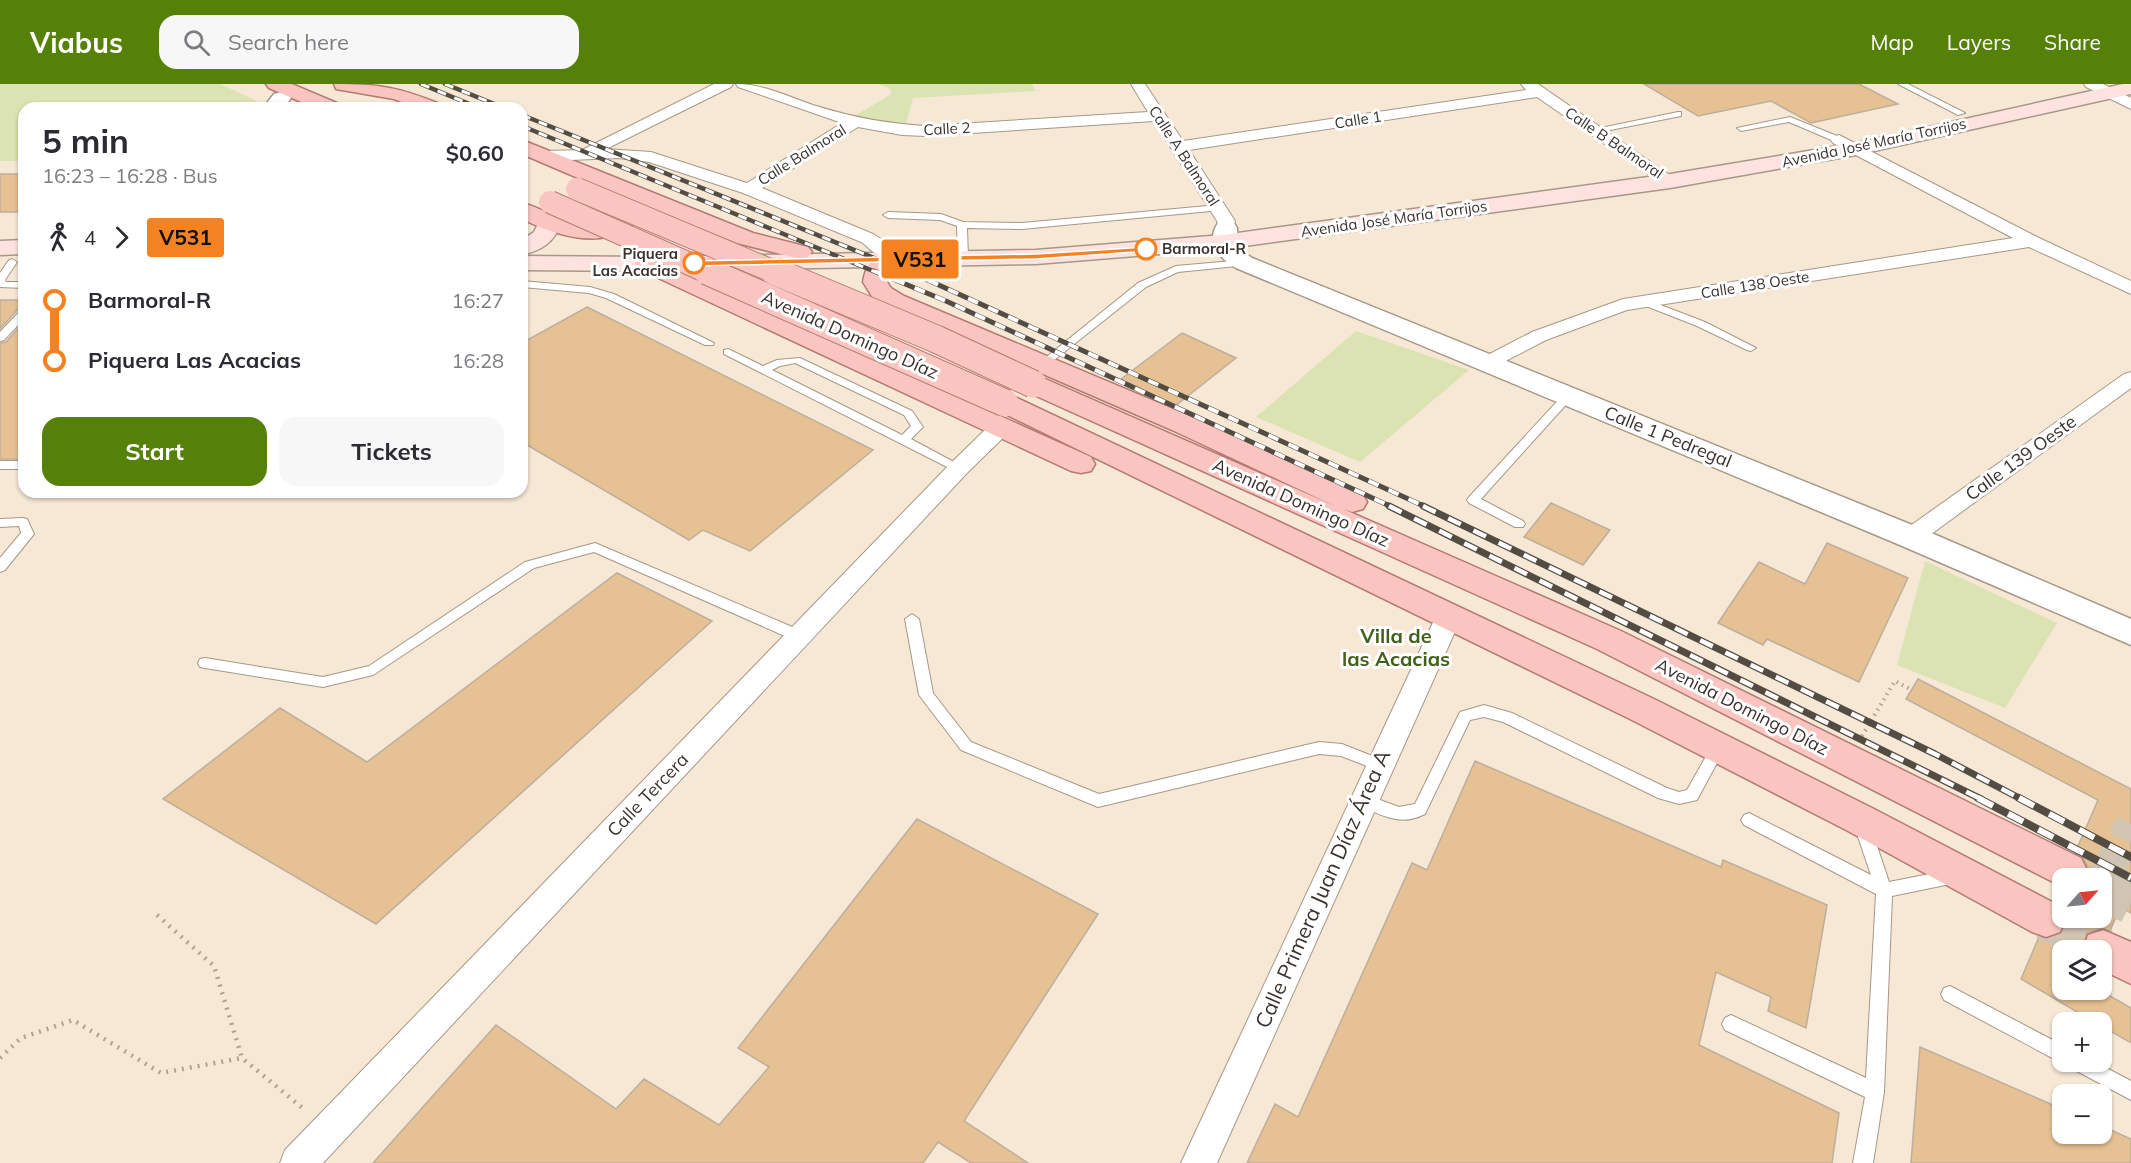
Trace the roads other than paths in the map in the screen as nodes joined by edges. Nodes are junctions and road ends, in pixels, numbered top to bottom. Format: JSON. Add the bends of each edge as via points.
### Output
{"nodes":[{"id":1,"x":342,"y":84,"type":"edge"},
{"id":2,"x":702,"y":84,"type":"edge"},
{"id":3,"x":726,"y":84,"type":"edge"},
{"id":4,"x":743,"y":84,"type":"edge"},
{"id":5,"x":781,"y":84,"type":"edge"},
{"id":6,"x":1138,"y":84,"type":"edge"},
{"id":7,"x":1902,"y":84,"type":"edge"},
{"id":8,"x":2098,"y":87,"type":"edge"},
{"id":9,"x":1534,"y":88,"type":"edge"},
{"id":10,"x":2131,"y":88,"type":"edge"},
{"id":11,"x":764,"y":92,"type":"junction"},
{"id":12,"x":273,"y":95,"type":"edge"},
{"id":13,"x":289,"y":102,"type":"edge"},
{"id":14,"x":305,"y":102,"type":"edge"},
{"id":15,"x":382,"y":102,"type":"edge"},
{"id":16,"x":420,"y":102,"type":"edge"},
{"id":17,"x":2131,"y":104,"type":"edge"},
{"id":18,"x":1961,"y":113,"type":"junction"},
{"id":19,"x":1678,"y":114,"type":"dead end"},
{"id":20,"x":1157,"y":116,"type":"junction"},
{"id":21,"x":855,"y":122,"type":"junction"},
{"id":22,"x":1742,"y":128,"type":"dead end"},
{"id":23,"x":1595,"y":130,"type":"junction"},
{"id":24,"x":1848,"y":145,"type":"junction"},
{"id":25,"x":1177,"y":147,"type":"junction"},
{"id":26,"x":528,"y":148,"type":"edge"},
{"id":27,"x":585,"y":153,"type":"junction"},
{"id":28,"x":555,"y":159,"type":"junction"},
{"id":29,"x":528,"y":168,"type":"edge"},
{"id":30,"x":1662,"y":175,"type":"junction"},
{"id":31,"x":749,"y":189,"type":"junction"},
{"id":32,"x":528,"y":195,"type":"edge"},
{"id":33,"x":639,"y":196,"type":"junction"},
{"id":34,"x":528,"y":210,"type":"edge"},
{"id":35,"x":549,"y":212,"type":"junction"},
{"id":36,"x":888,"y":215,"type":"dead end"},
{"id":37,"x":962,"y":225,"type":"junction"},
{"id":38,"x":1222,"y":226,"type":"junction"},
{"id":39,"x":2031,"y":241,"type":"junction"},
{"id":40,"x":528,"y":247,"type":"edge"},
{"id":41,"x":528,"y":249,"type":"edge"},
{"id":42,"x":800,"y":252,"type":"junction"},
{"id":43,"x":963,"y":253,"type":"junction"},
{"id":44,"x":883,"y":255,"type":"junction"},
{"id":45,"x":14,"y":256,"type":"edge"},
{"id":46,"x":528,"y":263,"type":"edge"},
{"id":47,"x":1244,"y":263,"type":"junction"},
{"id":48,"x":647,"y":264,"type":"junction"},
{"id":49,"x":18,"y":285,"type":"edge"},
{"id":50,"x":528,"y":285,"type":"edge"},
{"id":51,"x":2131,"y":288,"type":"edge"},
{"id":52,"x":895,"y":301,"type":"junction"},
{"id":53,"x":1646,"y":302,"type":"junction"},
{"id":54,"x":18,"y":319,"type":"edge"},
{"id":55,"x":0,"y":338,"type":"edge"},
{"id":56,"x":709,"y":343,"type":"dead end"},
{"id":57,"x":824,"y":347,"type":"junction"},
{"id":58,"x":1751,"y":348,"type":"dead end"},
{"id":59,"x":728,"y":352,"type":"dead end"},
{"id":60,"x":1489,"y":362,"type":"junction"},
{"id":61,"x":765,"y":369,"type":"junction"},
{"id":62,"x":1039,"y":373,"type":"junction"},
{"id":63,"x":2131,"y":378,"type":"edge"},
{"id":64,"x":1568,"y":396,"type":"junction"},
{"id":65,"x":1002,"y":416,"type":"junction"},
{"id":66,"x":904,"y":440,"type":"junction"},
{"id":67,"x":0,"y":465,"type":"edge"},
{"id":68,"x":18,"y":465,"type":"edge"},
{"id":69,"x":959,"y":468,"type":"junction"},
{"id":70,"x":0,"y":523,"type":"edge"},
{"id":71,"x":1519,"y":524,"type":"dead end"},
{"id":72,"x":1911,"y":537,"type":"junction"},
{"id":73,"x":0,"y":567,"type":"edge"},
{"id":74,"x":1449,"y":615,"type":"junction"},
{"id":75,"x":912,"y":619,"type":"dead end"},
{"id":76,"x":2131,"y":633,"type":"edge"},
{"id":77,"x":799,"y":636,"type":"junction"},
{"id":78,"x":205,"y":663,"type":"dead end"},
{"id":79,"x":1718,"y":748,"type":"junction"},
{"id":80,"x":1380,"y":765,"type":"junction"},
{"id":81,"x":1364,"y":800,"type":"junction"},
{"id":82,"x":1749,"y":820,"type":"dead end"},
{"id":83,"x":1861,"y":820,"type":"junction"},
{"id":84,"x":2063,"y":868,"type":"edge"},
{"id":85,"x":1963,"y":875,"type":"junction"},
{"id":86,"x":1884,"y":890,"type":"junction"},
{"id":87,"x":2046,"y":919,"type":"tunnel mouth"},
{"id":88,"x":1950,"y":994,"type":"dead end"},
{"id":89,"x":1731,"y":1024,"type":"dead end"},
{"id":90,"x":2052,"y":1049,"type":"edge"},
{"id":91,"x":2096,"y":1072,"type":"edge"},
{"id":92,"x":2131,"y":1091,"type":"edge"},
{"id":93,"x":1875,"y":1092,"type":"junction"},
{"id":94,"x":298,"y":1163,"type":"edge"},
{"id":95,"x":1199,"y":1163,"type":"edge"},
{"id":96,"x":1863,"y":1163,"type":"edge"}],
"edges":[{"from":1,"to":15,"type":"main road"},
{"from":1,"to":16,"type":"main road","via":[[399,93]]},
{"from":2,"to":28,"type":"street"},
{"from":3,"to":27,"type":"street"},
{"from":4,"to":11,"type":"street","name":"Calle 2"},
{"from":5,"to":11,"type":"street"},
{"from":6,"to":20,"type":"street","name":"Calle A Balmoral"},
{"from":7,"to":18,"type":"lane"},
{"from":8,"to":10,"type":"main road","name":"Avenida José María Torrijos"},
{"from":8,"to":17,"type":"street"},
{"from":8,"to":18,"type":"main road","name":"Avenida José María Torrijos"},
{"from":8,"to":24,"type":"main road","name":"Avenida José María Torrijos"},
{"from":9,"to":23,"type":"street","name":"Calle B Balmoral"},
{"from":9,"to":25,"type":"street","name":"Calle 1"},
{"from":11,"to":21,"type":"street","name":"Calle 2"},
{"from":12,"to":13,"type":"main road"},
{"from":12,"to":14,"type":"main road"},
{"from":18,"to":24,"type":"main road","name":"Avenida José María Torrijos"},
{"from":19,"to":23,"type":"lane"},
{"from":20,"to":21,"type":"street","name":"Calle 2","via":[[926,131],[888,130]]},
{"from":20,"to":25,"type":"street","name":"Calle A Balmoral"},
{"from":21,"to":31,"type":"street","name":"Calle Balmoral"},
{"from":22,"to":24,"type":"lane","via":[[1790,119]]},
{"from":23,"to":30,"type":"street","name":"Calle B Balmoral"},
{"from":24,"to":30,"type":"main road","name":"Avenida José María Torrijos"},
{"from":24,"to":39,"type":"street"},
{"from":25,"to":38,"type":"street","name":"Calle A Balmoral"},
{"from":26,"to":28,"type":"main road"},
{"from":27,"to":28,"type":"street"},
{"from":27,"to":31,"type":"street","via":[[651,157]]},
{"from":28,"to":33,"type":"main road"},
{"from":29,"to":62,"type":"main road","name":"Avenida Domingo Díaz","bridge":true,"via":[[936,339]]},
{"from":30,"to":38,"type":"main road","name":"Avenida José María Torrijos"},
{"from":31,"to":44,"type":"street","via":[[867,238]]},
{"from":32,"to":35,"type":"main road","name":"Avenida Domingo Díaz"},
{"from":33,"to":35,"type":"main road","via":[[638,207],[630,218],[597,231],[577,232]]},
{"from":33,"to":42,"type":"main road","via":[[745,238]]},
{"from":34,"to":35,"type":"main road"},
{"from":35,"to":40,"type":"main road","via":[[546,234],[540,242]]},
{"from":35,"to":65,"type":"main road","name":"Avenida Domingo Díaz","bridge":true},
{"from":36,"to":37,"type":"lane","via":[[941,217]]},
{"from":37,"to":38,"type":"lane"},
{"from":37,"to":43,"type":"lane"},
{"from":38,"to":43,"type":"main road","name":"Avenida José María Torrijos","via":[[1130,251]]},
{"from":38,"to":47,"type":"street","name":"Calle 1 Pedregal","via":[[1225,249]]},
{"from":39,"to":51,"type":"street"},
{"from":39,"to":53,"type":"street","name":"Calle 138 Oeste"},
{"from":41,"to":42,"type":"main road","name":"Avenida José María Torrijos"},
{"from":42,"to":44,"type":"main road","name":"Avenida José María Torrijos"},
{"from":43,"to":44,"type":"main road","name":"Avenida José María Torrijos"},
{"from":44,"to":48,"type":"main road","name":"Avenida José María Torrijos"},
{"from":44,"to":52,"type":"main road","via":[[875,282]]},
{"from":45,"to":49,"type":"lane","via":[[0,280],[3,285]]},
{"from":46,"to":48,"type":"main road","name":"Avenida José María Torrijos"},
{"from":47,"to":60,"type":"street","name":"Calle 1 Pedregal"},
{"from":47,"to":62,"type":"lane","via":[[1176,269],[1143,285]]},
{"from":48,"to":57,"type":"main road"},
{"from":50,"to":56,"type":"lane","via":[[610,296]]},
{"from":52,"to":57,"type":"main road","via":[[842,309],[826,321],[820,335]]},
{"from":52,"to":62,"type":"main road"},
{"from":53,"to":58,"type":"lane"},
{"from":53,"to":60,"type":"street","name":"Calle 138 Oeste","via":[[1582,318]]},
{"from":54,"to":55,"type":"lane"},
{"from":57,"to":65,"type":"main road"},
{"from":59,"to":61,"type":"lane"},
{"from":60,"to":64,"type":"street","name":"Calle 1 Pedregal"},
{"from":61,"to":66,"type":"lane"},
{"from":61,"to":66,"type":"lane","via":[[796,360],[908,413],[917,427]]},
{"from":62,"to":84,"type":"main road","name":"Avenida Domingo Díaz","via":[[1609,640]]},
{"from":63,"to":72,"type":"street","name":"Calle 139 Oeste"},
{"from":64,"to":71,"type":"lane","via":[[1473,500]]},
{"from":64,"to":72,"type":"street","name":"Calle 1 Pedregal"},
{"from":65,"to":69,"type":"street","name":"Calle Tercera"},
{"from":65,"to":74,"type":"main road","name":"Avenida Domingo Díaz"},
{"from":66,"to":69,"type":"lane"},
{"from":67,"to":68,"type":"lane"},
{"from":69,"to":77,"type":"street","name":"Calle Tercera"},
{"from":70,"to":73,"type":"lane","via":[[23,522],[28,534]]},
{"from":72,"to":76,"type":"street","name":"Calle 1 Pedregal"},
{"from":74,"to":79,"type":"main road","name":"Avenida Domingo Díaz"},
{"from":74,"to":80,"type":"street","name":"Calle Primera Juan Díaz Área A"},
{"from":75,"to":80,"type":"lane","via":[[926,695],[966,746],[1098,801],[1319,748],[1342,750]]},
{"from":77,"to":78,"type":"lane","via":[[595,548],[530,566],[373,670],[323,682]]},
{"from":77,"to":94,"type":"street","name":"Calle Tercera"},
{"from":79,"to":81,"type":"lane","via":[[1692,795],[1678,798],[1507,717],[1484,711],[1464,716],[1420,809],[1412,815],[1399,815]]},
{"from":79,"to":83,"type":"main road","name":"Avenida Domingo Díaz"},
{"from":80,"to":81,"type":"street","name":"Calle Primera Juan Díaz Área A"},
{"from":81,"to":95,"type":"street","name":"Calle Primera Juan Díaz Área A"},
{"from":82,"to":86,"type":"lane"},
{"from":83,"to":85,"type":"main road","name":"Avenida Domingo Díaz"},
{"from":83,"to":86,"type":"lane"},
{"from":85,"to":86,"type":"lane"},
{"from":85,"to":87,"type":"main road","name":"Avenida Domingo Díaz"},
{"from":86,"to":93,"type":"lane"},
{"from":88,"to":90,"type":"lane"},
{"from":89,"to":93,"type":"lane"},
{"from":91,"to":92,"type":"lane"},
{"from":93,"to":96,"type":"lane"}]}
